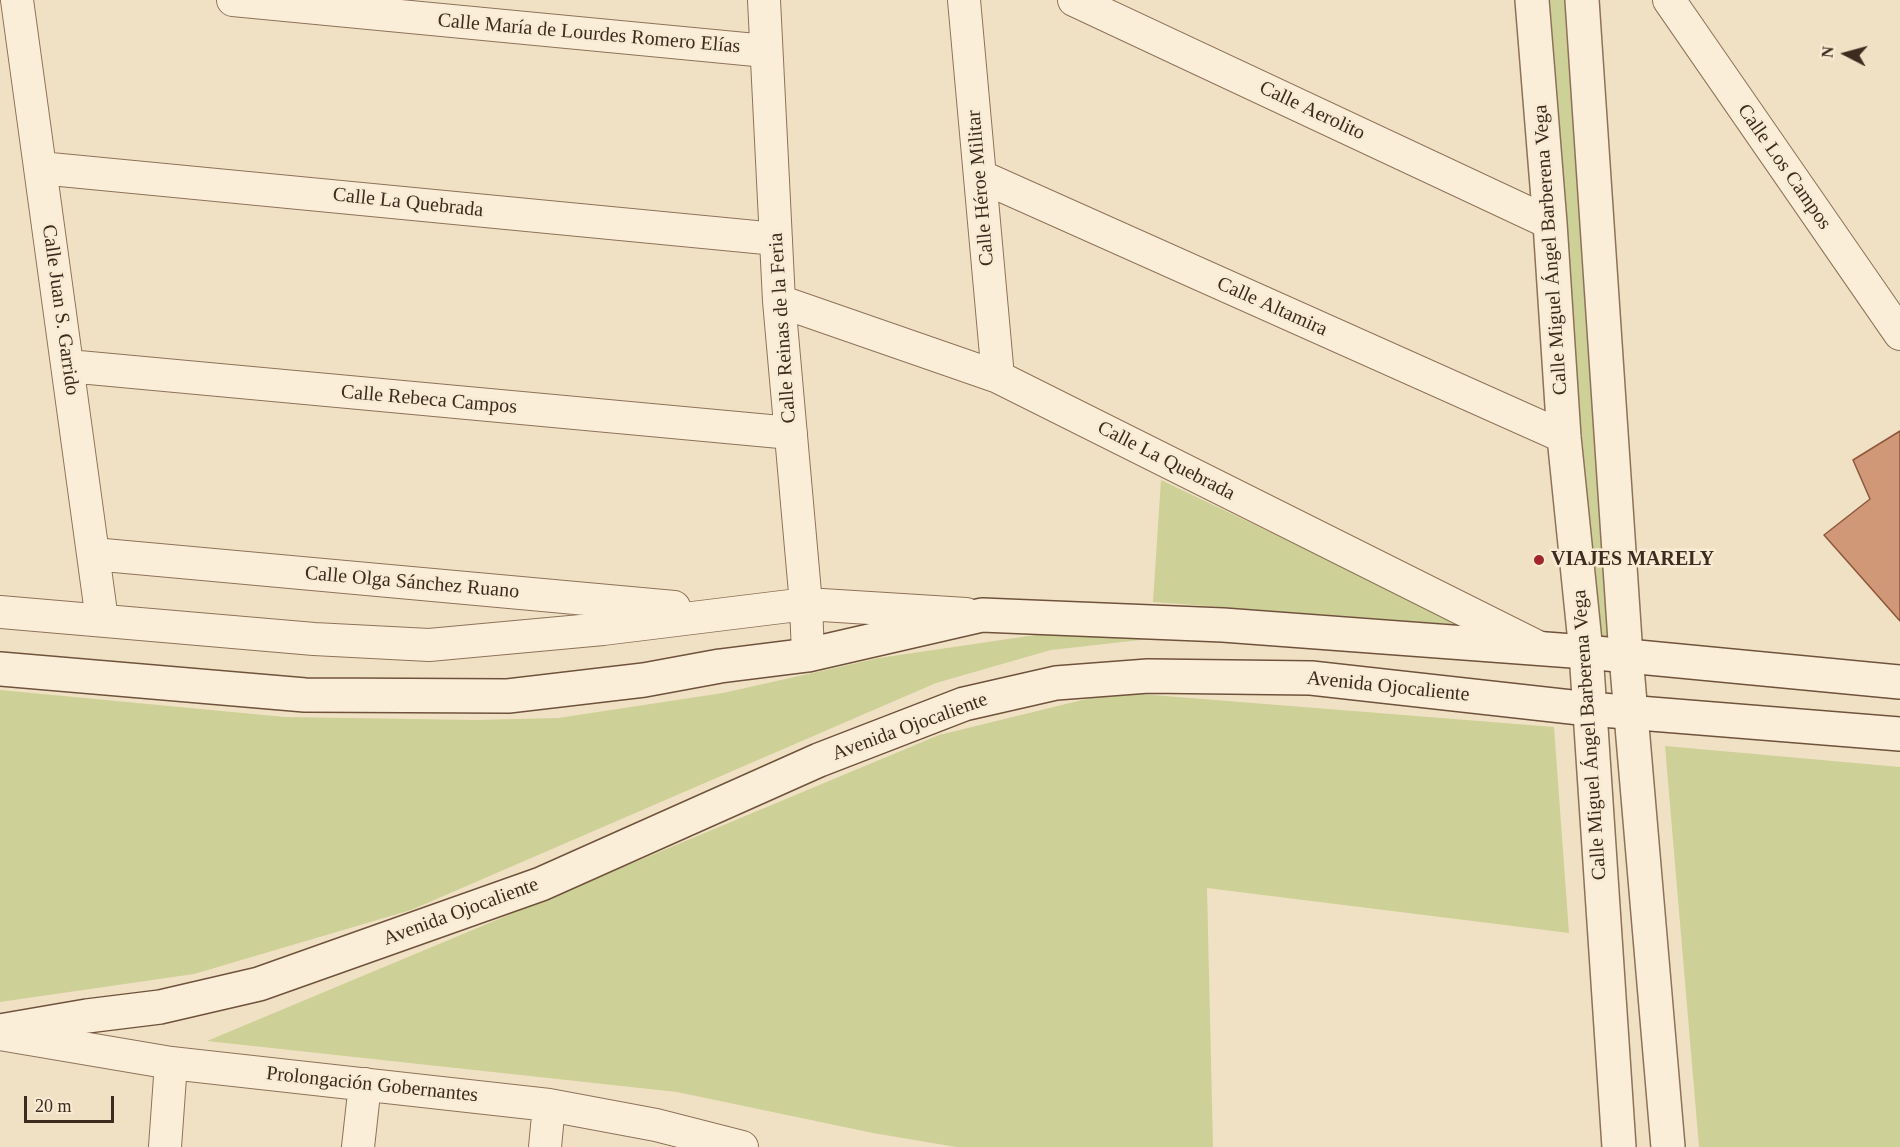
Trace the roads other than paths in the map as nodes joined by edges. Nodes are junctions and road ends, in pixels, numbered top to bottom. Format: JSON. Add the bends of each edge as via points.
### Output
{"nodes":[{"id":1,"x":17,"y":0,"type":"edge"},
{"id":2,"x":233,"y":0,"type":"edge"},
{"id":3,"x":764,"y":0,"type":"edge"},
{"id":4,"x":964,"y":0,"type":"edge"},
{"id":5,"x":1074,"y":0,"type":"edge"},
{"id":6,"x":1582,"y":0,"type":"edge"},
{"id":7,"x":1669,"y":0,"type":"edge"},
{"id":8,"x":1528,"y":2,"type":"edge"},
{"id":9,"x":766,"y":51,"type":"junction"},
{"id":10,"x":40,"y":168,"type":"junction"},
{"id":11,"x":980,"y":176,"type":"junction"},
{"id":12,"x":1550,"y":223,"type":"junction"},
{"id":13,"x":776,"y":239,"type":"junction"},
{"id":14,"x":779,"y":301,"type":"junction"},
{"id":15,"x":1898,"y":325,"type":"edge"},
{"id":16,"x":68,"y":366,"type":"junction"},
{"id":17,"x":998,"y":377,"type":"junction"},
{"id":18,"x":790,"y":434,"type":"junction"},
{"id":19,"x":1564,"y":437,"type":"junction"},
{"id":20,"x":93,"y":554,"type":"junction"},
{"id":21,"x":806,"y":604,"type":"junction"},
{"id":22,"x":0,"y":612,"type":"edge"},
{"id":23,"x":732,"y":613,"type":"junction"},
{"id":24,"x":982,"y":615,"type":"junction"},
{"id":25,"x":102,"y":620,"type":"junction"},
{"id":26,"x":1540,"y":649,"type":"junction"},
{"id":27,"x":1586,"y":652,"type":"junction"},
{"id":28,"x":808,"y":655,"type":"junction"},
{"id":29,"x":1626,"y":656,"type":"junction"},
{"id":30,"x":0,"y":669,"type":"edge"},
{"id":31,"x":1900,"y":682,"type":"edge"},
{"id":32,"x":1589,"y":708,"type":"junction"},
{"id":33,"x":1632,"y":711,"type":"junction"},
{"id":34,"x":1900,"y":734,"type":"edge"},
{"id":35,"x":0,"y":1033,"type":"edge"},
{"id":36,"x":171,"y":1064,"type":"junction"},
{"id":37,"x":365,"y":1084,"type":"junction"},
{"id":38,"x":549,"y":1105,"type":"junction"},
{"id":39,"x":165,"y":1147,"type":"edge"},
{"id":40,"x":358,"y":1147,"type":"edge"},
{"id":41,"x":545,"y":1147,"type":"edge"},
{"id":42,"x":742,"y":1147,"type":"edge"},
{"id":43,"x":1619,"y":1147,"type":"edge"},
{"id":44,"x":1668,"y":1147,"type":"edge"}],
"edges":[{"from":1,"to":10,"type":"street","name":"Calle Juan S. Garrido"},
{"from":2,"to":9,"type":"street","name":"Calle María de Lourdes Romero Elías"},
{"from":3,"to":9,"type":"street","name":"Calle Reinas de la Feria"},
{"from":4,"to":11,"type":"street","name":"Calle Héroe Militar"},
{"from":5,"to":12,"type":"street","name":"Calle Aerolito"},
{"from":6,"to":29,"type":"main road"},
{"from":7,"to":15,"type":"street","name":"Calle Los Campos"},
{"from":8,"to":12,"type":"main road","name":"Calle Miguel Ángel Barberena Vega"},
{"from":9,"to":13,"type":"street","name":"Calle Reinas de la Feria"},
{"from":10,"to":13,"type":"street","name":"Calle La Quebrada"},
{"from":10,"to":16,"type":"street","name":"Calle Juan S. Garrido"},
{"from":11,"to":17,"type":"street","name":"Calle Héroe Militar"},
{"from":11,"to":19,"type":"street","name":"Calle Altamira"},
{"from":12,"to":19,"type":"main road","name":"Calle Miguel Ángel Barberena Vega"},
{"from":13,"to":14,"type":"street","name":"Calle Reinas de la Feria"},
{"from":14,"to":17,"type":"street","name":"Calle La Quebrada"},
{"from":14,"to":18,"type":"street","name":"Calle Reinas de la Feria"},
{"from":16,"to":18,"type":"street","name":"Calle Rebeca Campos"},
{"from":16,"to":20,"type":"street","name":"Calle Juan S. Garrido"},
{"from":17,"to":26,"type":"street","name":"Calle La Quebrada"},
{"from":18,"to":21,"type":"street","name":"Calle Reinas de la Feria"},
{"from":19,"to":27,"type":"main road","name":"Calle Miguel Ángel Barberena Vega"},
{"from":20,"to":23,"type":"street","name":"Calle Olga Sánchez Ruano"},
{"from":20,"to":25,"type":"street","name":"Calle Juan S. Garrido"},
{"from":21,"to":23,"type":"street"},
{"from":21,"to":24,"type":"street"},
{"from":21,"to":28,"type":"street","name":"Calle Reinas de la Feria"},
{"from":22,"to":25,"type":"street"},
{"from":23,"to":25,"type":"street","via":[[429,645]]},
{"from":24,"to":26,"type":"main road","via":[[1223,625]]},
{"from":24,"to":28,"type":"main road"},
{"from":26,"to":27,"type":"main road"},
{"from":27,"to":29,"type":"main road"},
{"from":27,"to":32,"type":"main road","name":"Calle Miguel Ángel Barberena Vega"},
{"from":28,"to":30,"type":"main road","via":[[508,696],[305,694]]},
{"from":29,"to":31,"type":"main road"},
{"from":29,"to":33,"type":"main road"},
{"from":32,"to":33,"type":"main road","name":"Avenida Ojocaliente"},
{"from":32,"to":35,"type":"main road","name":"Avenida Ojocaliente","via":[[1311,678],[1148,676],[1056,683],[964,704],[819,760],[542,884],[259,984],[160,1007]]},
{"from":32,"to":43,"type":"main road","name":"Calle Miguel Ángel Barberena Vega"},
{"from":33,"to":34,"type":"main road","name":"Avenida Ojocaliente"},
{"from":33,"to":44,"type":"main road"},
{"from":35,"to":36,"type":"street","name":"Prolongación Gobernantes"},
{"from":36,"to":37,"type":"street","name":"Prolongación Gobernantes"},
{"from":36,"to":39,"type":"street"},
{"from":37,"to":38,"type":"street","name":"Prolongación Gobernantes"},
{"from":37,"to":40,"type":"street"},
{"from":38,"to":41,"type":"street"},
{"from":38,"to":42,"type":"street","name":"Prolongación Gobernantes","via":[[656,1125]]}]}
